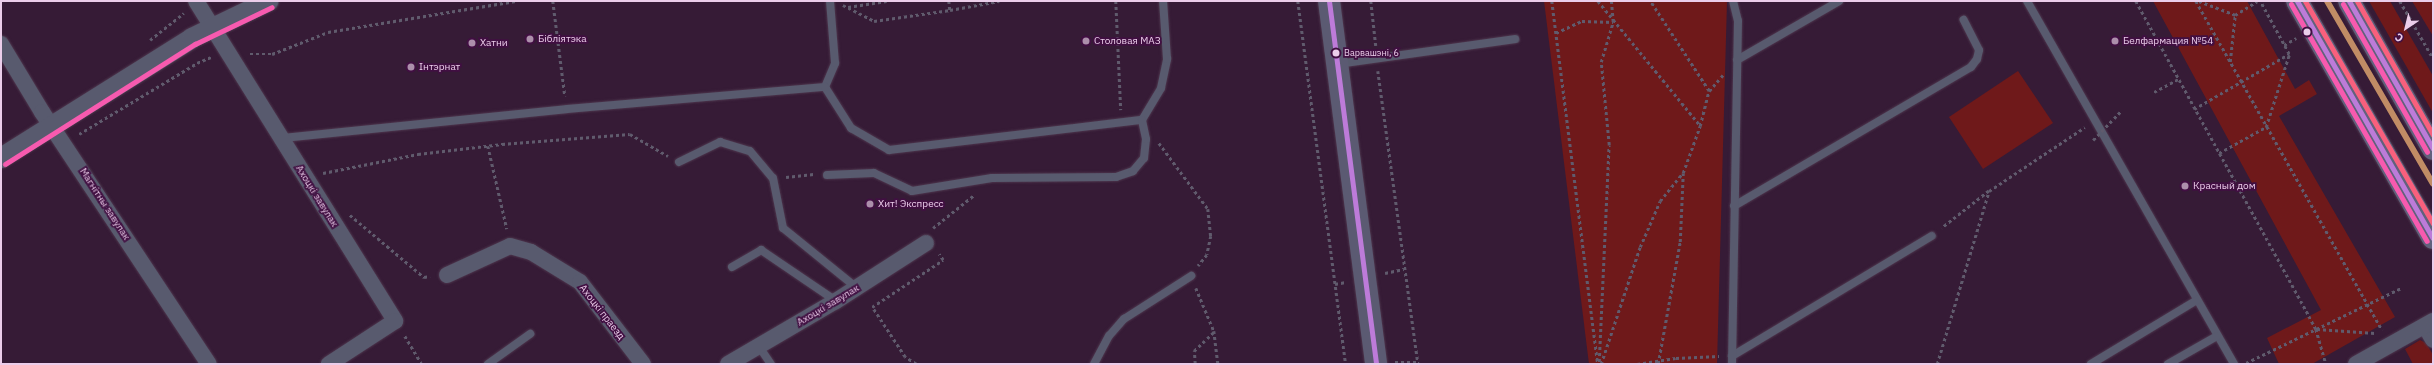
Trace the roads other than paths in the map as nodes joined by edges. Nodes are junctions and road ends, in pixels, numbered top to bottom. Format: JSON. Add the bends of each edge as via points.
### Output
{"nodes":[{"id":1,"x":196,"y":1,"type":"edge"},
{"id":2,"x":269,"y":1,"type":"edge"},
{"id":3,"x":830,"y":1,"type":"edge"},
{"id":4,"x":1163,"y":1,"type":"edge"},
{"id":5,"x":1329,"y":1,"type":"edge"},
{"id":6,"x":1732,"y":1,"type":"edge"},
{"id":7,"x":1839,"y":1,"type":"edge"},
{"id":8,"x":2027,"y":1,"type":"edge"},
{"id":9,"x":2297,"y":1,"type":"edge"},
{"id":10,"x":2349,"y":1,"type":"edge"},
{"id":11,"x":1964,"y":20,"type":"dead end"},
{"id":12,"x":212,"y":27,"type":"junction"},
{"id":13,"x":1514,"y":39,"type":"dead end"},
{"id":14,"x":1,"y":44,"type":"edge"},
{"id":15,"x":1737,"y":60,"type":"junction"},
{"id":16,"x":1337,"y":64,"type":"junction"},
{"id":17,"x":825,"y":87,"type":"junction"},
{"id":18,"x":1142,"y":120,"type":"junction"},
{"id":19,"x":53,"y":127,"type":"junction"},
{"id":20,"x":282,"y":138,"type":"junction"},
{"id":21,"x":2433,"y":149,"type":"edge"},
{"id":22,"x":1,"y":158,"type":"edge"},
{"id":23,"x":679,"y":162,"type":"road end"},
{"id":24,"x":827,"y":175,"type":"road end"},
{"id":25,"x":1734,"y":206,"type":"junction"},
{"id":26,"x":1932,"y":236,"type":"road end"},
{"id":27,"x":2433,"y":238,"type":"edge"},
{"id":28,"x":930,"y":240,"type":"road end"},
{"id":29,"x":732,"y":267,"type":"dead end"},
{"id":30,"x":447,"y":274,"type":"road end"},
{"id":31,"x":1191,"y":276,"type":"road end"},
{"id":32,"x":857,"y":288,"type":"junction"},
{"id":33,"x":2197,"y":300,"type":"junction"},
{"id":34,"x":836,"y":301,"type":"junction"},
{"id":35,"x":2429,"y":324,"type":"edge"},
{"id":36,"x":530,"y":334,"type":"dead end"},
{"id":37,"x":2217,"y":336,"type":"junction"},
{"id":38,"x":2433,"y":340,"type":"edge"},
{"id":39,"x":758,"y":346,"type":"junction"},
{"id":40,"x":1732,"y":360,"type":"edge"},
{"id":41,"x":209,"y":364,"type":"edge"},
{"id":42,"x":329,"y":364,"type":"edge"},
{"id":43,"x":488,"y":364,"type":"edge"},
{"id":44,"x":643,"y":364,"type":"edge"},
{"id":45,"x":728,"y":364,"type":"edge"},
{"id":46,"x":771,"y":364,"type":"edge"},
{"id":47,"x":1094,"y":364,"type":"edge"},
{"id":48,"x":1376,"y":364,"type":"edge"},
{"id":49,"x":2091,"y":364,"type":"edge"},
{"id":50,"x":2168,"y":364,"type":"edge"},
{"id":51,"x":2234,"y":364,"type":"edge"},
{"id":52,"x":2356,"y":364,"type":"edge"}],
"edges":[{"from":1,"to":12,"type":"street","name":"Ахоцкі завулак"},
{"from":2,"to":12,"type":"street"},
{"from":3,"to":17,"type":"lane","via":[[835,63]]},
{"from":4,"to":18,"type":"lane","via":[[1167,59],[1161,88]]},
{"from":5,"to":16,"type":"main road"},
{"from":6,"to":15,"type":"lane","via":[[1738,21]]},
{"from":7,"to":15,"type":"lane"},
{"from":8,"to":33,"type":"lane"},
{"from":9,"to":27,"type":"main road"},
{"from":10,"to":21,"type":"main road"},
{"from":11,"to":25,"type":"lane","via":[[1979,50],[1977,59],[1971,67]]},
{"from":12,"to":19,"type":"street"},
{"from":12,"to":20,"type":"street","name":"Ахоцкі завулак"},
{"from":13,"to":16,"type":"lane"},
{"from":14,"to":19,"type":"street","name":"Магнітны завулак"},
{"from":15,"to":25,"type":"lane"},
{"from":16,"to":48,"type":"main road"},
{"from":17,"to":18,"type":"lane","via":[[851,128],[889,150]]},
{"from":17,"to":20,"type":"lane","via":[[567,109]]},
{"from":18,"to":24,"type":"lane","via":[[1146,138],[1144,158],[1133,171],[1116,177],[992,178],[912,191],[874,173]]},
{"from":19,"to":22,"type":"street"},
{"from":19,"to":41,"type":"street","name":"Магнітны завулак"},
{"from":20,"to":42,"type":"street","name":"Ахоцкі завулак","via":[[395,321]]},
{"from":23,"to":32,"type":"lane","via":[[720,142],[750,151],[773,178],[783,228]]},
{"from":25,"to":40,"type":"lane"},
{"from":26,"to":40,"type":"lane"},
{"from":28,"to":32,"type":"street","name":"Ахоцкі завулак"},
{"from":29,"to":34,"type":"lane","via":[[761,250]]},
{"from":30,"to":44,"type":"street","name":"Ахоцкі праезд","via":[[510,246],[532,252],[580,282]]},
{"from":31,"to":47,"type":"lane","via":[[1124,319],[1109,336]]},
{"from":32,"to":34,"type":"street","name":"Ахоцкі завулак"},
{"from":33,"to":37,"type":"lane"},
{"from":33,"to":49,"type":"lane"},
{"from":34,"to":39,"type":"street","name":"Ахоцкі завулак"},
{"from":35,"to":38,"type":"street"},
{"from":35,"to":52,"type":"street"},
{"from":36,"to":43,"type":"lane"},
{"from":37,"to":50,"type":"lane"},
{"from":37,"to":51,"type":"lane"},
{"from":39,"to":45,"type":"street","name":"Ахоцкі завулак"},
{"from":39,"to":46,"type":"lane"}]}
